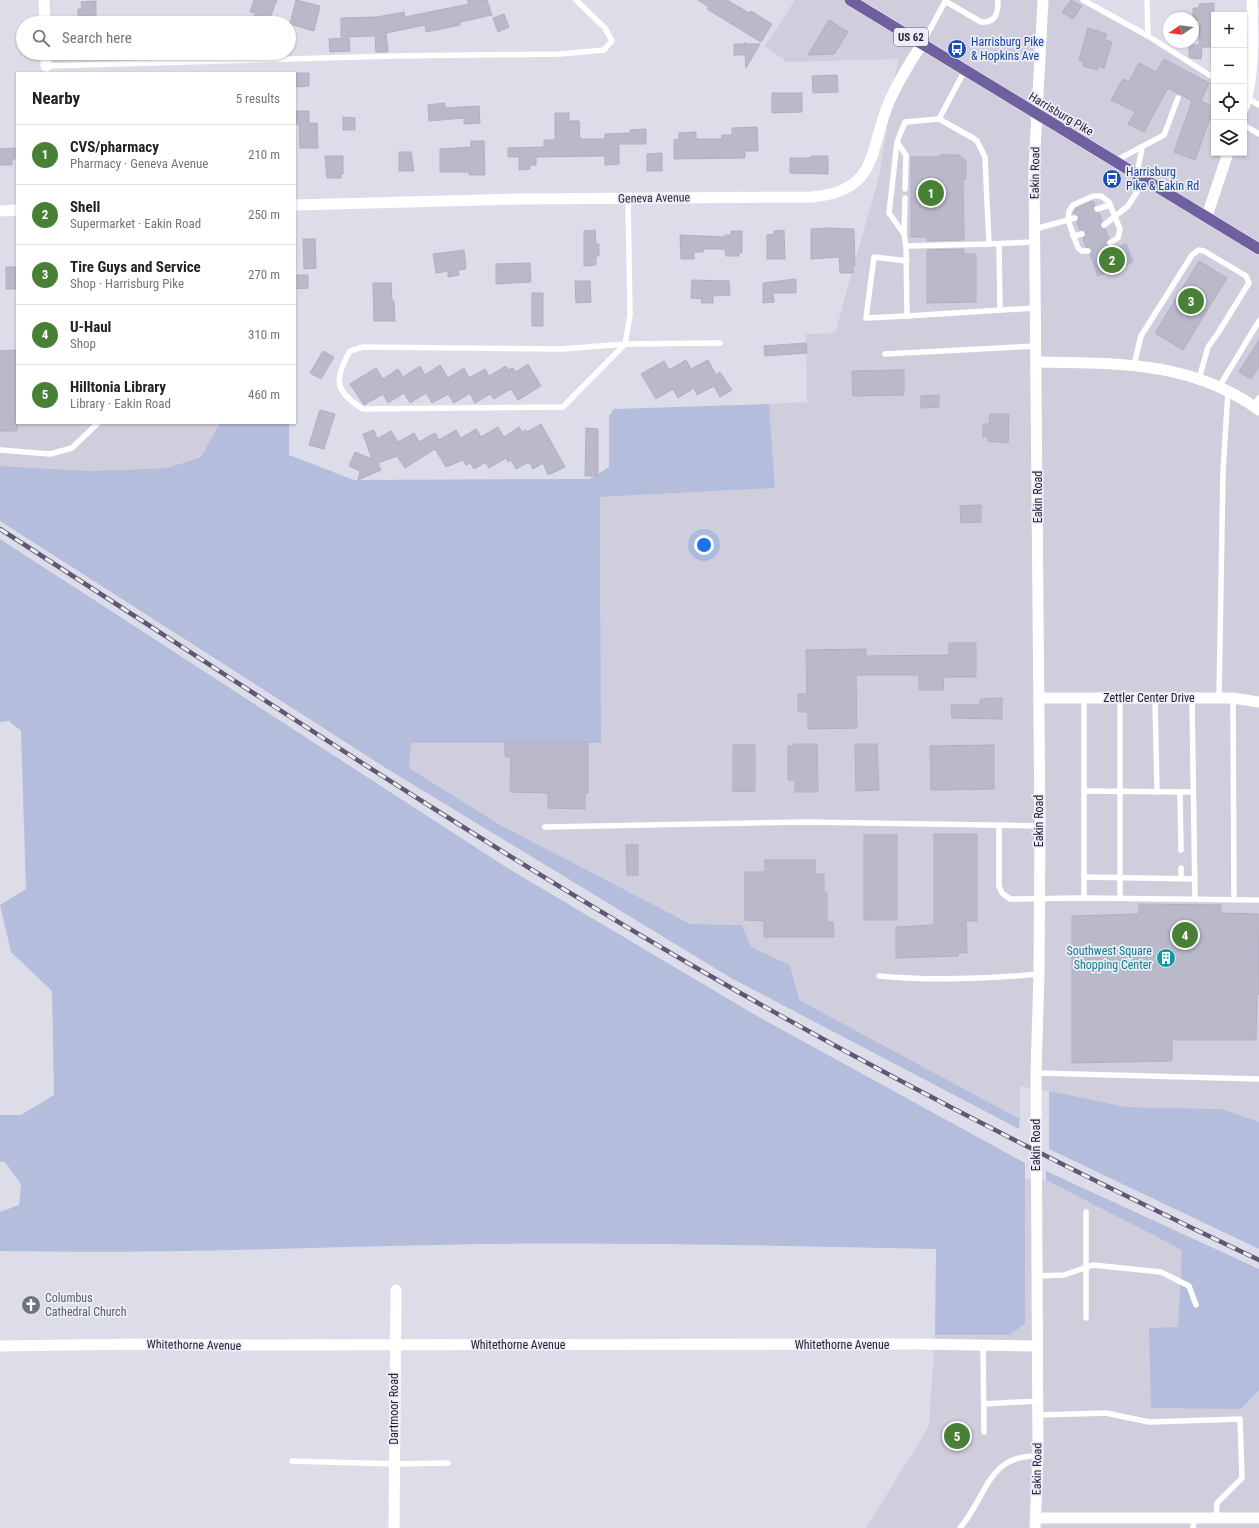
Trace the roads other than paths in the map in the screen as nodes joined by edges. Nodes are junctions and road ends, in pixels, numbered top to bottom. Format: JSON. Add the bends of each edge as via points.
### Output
{"nodes":[{"id":1,"x":44,"y":0,"type":"edge"},
{"id":2,"x":576,"y":0,"type":"edge"},
{"id":3,"x":850,"y":0,"type":"edge"},
{"id":4,"x":998,"y":0,"type":"edge"},
{"id":5,"x":1042,"y":0,"type":"edge"},
{"id":6,"x":1083,"y":0,"type":"edge"},
{"id":7,"x":1147,"y":0,"type":"edge"},
{"id":8,"x":1252,"y":0,"type":"edge"},
{"id":9,"x":946,"y":1,"type":"edge"},
{"id":10,"x":45,"y":16,"type":"edge"},
{"id":11,"x":1148,"y":36,"type":"junction"},
{"id":12,"x":922,"y":44,"type":"junction"},
{"id":13,"x":296,"y":59,"type":"edge"},
{"id":14,"x":46,"y":60,"type":"edge"},
{"id":15,"x":255,"y":60,"type":"edge"},
{"id":16,"x":46,"y":66,"type":"joint"},
{"id":17,"x":965,"y":70,"type":"junction"},
{"id":18,"x":1211,"y":76,"type":"edge"},
{"id":19,"x":1247,"y":88,"type":"edge"},
{"id":20,"x":1178,"y":98,"type":"dead end"},
{"id":21,"x":1247,"y":102,"type":"edge"},
{"id":22,"x":1259,"y":105,"type":"edge"},
{"id":23,"x":1037,"y":114,"type":"junction"},
{"id":24,"x":939,"y":119,"type":"junction"},
{"id":25,"x":1247,"y":127,"type":"edge"},
{"id":26,"x":1259,"y":134,"type":"edge"},
{"id":27,"x":897,"y":142,"type":"junction"},
{"id":28,"x":1142,"y":148,"type":"junction"},
{"id":29,"x":1227,"y":156,"type":"edge"},
{"id":30,"x":1115,"y":161,"type":"junction"},
{"id":31,"x":1141,"y":177,"type":"junction"},
{"id":32,"x":905,"y":189,"type":"dead end"},
{"id":33,"x":628,"y":198,"type":"junction"},
{"id":34,"x":905,"y":198,"type":"dead end"},
{"id":35,"x":296,"y":204,"type":"edge"},
{"id":36,"x":1110,"y":205,"type":"junction"},
{"id":37,"x":1097,"y":209,"type":"dead end"},
{"id":38,"x":0,"y":210,"type":"edge"},
{"id":39,"x":16,"y":210,"type":"edge"},
{"id":40,"x":1207,"y":216,"type":"junction"},
{"id":41,"x":1116,"y":217,"type":"junction"},
{"id":42,"x":1075,"y":218,"type":"dead end"},
{"id":43,"x":1068,"y":220,"type":"junction"},
{"id":44,"x":1104,"y":225,"type":"dead end"},
{"id":45,"x":1035,"y":228,"type":"junction"},
{"id":46,"x":904,"y":234,"type":"junction"},
{"id":47,"x":1082,"y":234,"type":"dead end"},
{"id":48,"x":1073,"y":236,"type":"junction"},
{"id":49,"x":1035,"y":242,"type":"junction"},
{"id":50,"x":1110,"y":243,"type":"dead end"},
{"id":51,"x":989,"y":244,"type":"junction"},
{"id":52,"x":999,"y":244,"type":"junction"},
{"id":53,"x":906,"y":246,"type":"junction"},
{"id":54,"x":1259,"y":249,"type":"edge"},
{"id":55,"x":1088,"y":251,"type":"dead end"},
{"id":56,"x":907,"y":261,"type":"junction"},
{"id":57,"x":1000,"y":308,"type":"junction"},
{"id":58,"x":1036,"y":308,"type":"junction"},
{"id":59,"x":907,"y":316,"type":"junction"},
{"id":60,"x":1259,"y":321,"type":"edge"},
{"id":61,"x":720,"y":343,"type":"dead end"},
{"id":62,"x":625,"y":344,"type":"junction"},
{"id":63,"x":1036,"y":346,"type":"junction"},
{"id":64,"x":885,"y":354,"type":"dead end"},
{"id":65,"x":1037,"y":362,"type":"junction"},
{"id":66,"x":1134,"y":365,"type":"junction"},
{"id":67,"x":1199,"y":379,"type":"junction"},
{"id":68,"x":1224,"y":388,"type":"junction"},
{"id":69,"x":1257,"y":405,"type":"edge"},
{"id":70,"x":97,"y":424,"type":"edge"},
{"id":71,"x":0,"y":450,"type":"edge"},
{"id":72,"x":1039,"y":698,"type":"junction"},
{"id":73,"x":1084,"y":698,"type":"junction"},
{"id":74,"x":1120,"y":698,"type":"junction"},
{"id":75,"x":1155,"y":698,"type":"junction"},
{"id":76,"x":1192,"y":698,"type":"junction"},
{"id":77,"x":1219,"y":698,"type":"junction"},
{"id":78,"x":1233,"y":698,"type":"junction"},
{"id":79,"x":1259,"y":702,"type":"edge"},
{"id":80,"x":1084,"y":791,"type":"junction"},
{"id":81,"x":1120,"y":792,"type":"junction"},
{"id":82,"x":1157,"y":792,"type":"junction"},
{"id":83,"x":1180,"y":792,"type":"junction"},
{"id":84,"x":1193,"y":792,"type":"junction"},
{"id":85,"x":999,"y":825,"type":"junction"},
{"id":86,"x":1040,"y":826,"type":"junction"},
{"id":87,"x":545,"y":827,"type":"dead end"},
{"id":88,"x":1181,"y":850,"type":"dead end"},
{"id":89,"x":1181,"y":868,"type":"dead end"},
{"id":90,"x":1120,"y":876,"type":"junction"},
{"id":91,"x":1084,"y":877,"type":"junction"},
{"id":92,"x":1181,"y":878,"type":"junction"},
{"id":93,"x":1195,"y":879,"type":"junction"},
{"id":94,"x":1039,"y":897,"type":"junction"},
{"id":95,"x":1084,"y":898,"type":"junction"},
{"id":96,"x":1120,"y":898,"type":"junction"},
{"id":97,"x":1195,"y":898,"type":"junction"},
{"id":98,"x":1234,"y":899,"type":"junction"},
{"id":99,"x":1259,"y":900,"type":"edge"},
{"id":100,"x":1039,"y":974,"type":"junction"},
{"id":101,"x":879,"y":976,"type":"dead end"},
{"id":102,"x":1036,"y":1073,"type":"junction"},
{"id":103,"x":1259,"y":1079,"type":"edge"},
{"id":104,"x":1086,"y":1212,"type":"dead end"},
{"id":105,"x":1085,"y":1268,"type":"junction"},
{"id":106,"x":1037,"y":1276,"type":"junction"},
{"id":107,"x":396,"y":1290,"type":"dead end"},
{"id":108,"x":1196,"y":1305,"type":"dead end"},
{"id":109,"x":1086,"y":1318,"type":"dead end"},
{"id":110,"x":394,"y":1345,"type":"junction"},
{"id":111,"x":0,"y":1346,"type":"edge"},
{"id":112,"x":983,"y":1346,"type":"junction"},
{"id":113,"x":1036,"y":1346,"type":"junction"},
{"id":114,"x":1038,"y":1401,"type":"junction"},
{"id":115,"x":984,"y":1404,"type":"junction"},
{"id":116,"x":1038,"y":1415,"type":"junction"},
{"id":117,"x":984,"y":1432,"type":"dead end"},
{"id":118,"x":1038,"y":1456,"type":"junction"},
{"id":119,"x":292,"y":1461,"type":"dead end"},
{"id":120,"x":448,"y":1463,"type":"dead end"},
{"id":121,"x":394,"y":1464,"type":"junction"},
{"id":122,"x":1216,"y":1518,"type":"junction"},
{"id":123,"x":1259,"y":1518,"type":"edge"},
{"id":124,"x":1036,"y":1523,"type":"edge"},
{"id":125,"x":1194,"y":1523,"type":"edge"},
{"id":126,"x":394,"y":1528,"type":"edge"},
{"id":127,"x":960,"y":1528,"type":"edge"}],
"edges":[{"from":1,"to":10,"type":"street"},
{"from":2,"to":13,"type":"lane","via":[[605,28],[612,40],[604,50],[560,54]]},
{"from":3,"to":12,"type":"main road","name":"Harrisburg Pike","number":"US 62"},
{"from":4,"to":9,"type":"lane","via":[[998,12],[994,19],[988,22],[981,22]]},
{"from":5,"to":23,"type":"street","name":"Eakin Road"},
{"from":6,"to":11,"type":"lane"},
{"from":7,"to":11,"type":"lane"},
{"from":8,"to":19,"type":"street","via":[[1253,48]]},
{"from":9,"to":12,"type":"lane"},
{"from":11,"to":18,"type":"lane"},
{"from":12,"to":17,"type":"main road","name":"Harrisburg Pike","number":"US 62"},
{"from":12,"to":33,"type":"street","name":"Geneva Avenue","via":[[907,66],[889,103],[870,164],[864,174],[845,189],[812,196]]},
{"from":14,"to":16,"type":"street"},
{"from":15,"to":16,"type":"lane"},
{"from":17,"to":23,"type":"main road","name":"Harrisburg Pike","number":"US 62"},
{"from":17,"to":24,"type":"lane"},
{"from":20,"to":28,"type":"lane","via":[[1164,134]]},
{"from":21,"to":22,"type":"lane"},
{"from":23,"to":30,"type":"main road","name":"Harrisburg Pike","number":"US 62"},
{"from":23,"to":45,"type":"street","name":"Eakin Road","via":[[1034,169]]},
{"from":24,"to":27,"type":"lane","via":[[905,122]]},
{"from":24,"to":51,"type":"lane","via":[[973,138],[985,157]]},
{"from":25,"to":26,"type":"lane"},
{"from":27,"to":32,"type":"lane","via":[[906,155]]},
{"from":27,"to":46,"type":"lane","via":[[889,213]]},
{"from":28,"to":30,"type":"lane"},
{"from":28,"to":31,"type":"lane"},
{"from":29,"to":40,"type":"street"},
{"from":30,"to":31,"type":"main road","name":"Harrisburg Pike","number":"US 62"},
{"from":31,"to":40,"type":"main road","name":"Harrisburg Pike","number":"US 62"},
{"from":31,"to":41,"type":"lane","via":[[1128,206]]},
{"from":33,"to":35,"type":"street","name":"Geneva Avenue"},
{"from":33,"to":62,"type":"lane","via":[[630,315]]},
{"from":34,"to":46,"type":"lane"},
{"from":36,"to":37,"type":"lane"},
{"from":36,"to":41,"type":"lane"},
{"from":36,"to":43,"type":"lane","via":[[1101,196],[1093,196],[1074,205],[1069,211]]},
{"from":38,"to":39,"type":"street"},
{"from":40,"to":54,"type":"main road","name":"Harrisburg Pike","number":"US 62"},
{"from":41,"to":44,"type":"lane"},
{"from":41,"to":50,"type":"lane","via":[[1120,229],[1118,238]]},
{"from":42,"to":43,"type":"lane"},
{"from":43,"to":45,"type":"lane"},
{"from":43,"to":48,"type":"lane"},
{"from":45,"to":49,"type":"street","name":"Eakin Road"},
{"from":46,"to":53,"type":"lane"},
{"from":47,"to":48,"type":"lane"},
{"from":48,"to":55,"type":"lane","via":[[1078,248]]},
{"from":49,"to":52,"type":"lane"},
{"from":49,"to":58,"type":"street","name":"Eakin Road"},
{"from":51,"to":52,"type":"lane"},
{"from":51,"to":53,"type":"lane"},
{"from":52,"to":57,"type":"lane"},
{"from":53,"to":56,"type":"lane"},
{"from":56,"to":59,"type":"lane"},
{"from":56,"to":59,"type":"lane","via":[[874,257],[866,318]]},
{"from":57,"to":58,"type":"lane"},
{"from":57,"to":59,"type":"lane"},
{"from":58,"to":63,"type":"street","name":"Eakin Road"},
{"from":60,"to":68,"type":"lane"},
{"from":61,"to":62,"type":"lane"},
{"from":62,"to":62,"type":"lane","via":[[563,407],[363,409],[348,400],[340,385],[339,370],[350,351],[363,347],[562,349]]},
{"from":63,"to":64,"type":"lane"},
{"from":63,"to":65,"type":"street","name":"Eakin Road"},
{"from":65,"to":66,"type":"street"},
{"from":65,"to":72,"type":"street","name":"Eakin Road"},
{"from":66,"to":67,"type":"street"},
{"from":66,"to":67,"type":"lane","via":[[1141,336],[1192,255],[1199,250],[1204,251],[1246,276],[1249,283],[1212,340]]},
{"from":67,"to":68,"type":"street"},
{"from":68,"to":69,"type":"street"},
{"from":68,"to":77,"type":"lane"},
{"from":70,"to":71,"type":"lane","via":[[72,448],[50,454]]},
{"from":72,"to":73,"type":"street","name":"Zettler Center Drive"},
{"from":72,"to":86,"type":"street","name":"Eakin Road"},
{"from":73,"to":74,"type":"street","name":"Zettler Center Drive"},
{"from":73,"to":80,"type":"lane"},
{"from":74,"to":75,"type":"street","name":"Zettler Center Drive"},
{"from":74,"to":81,"type":"lane"},
{"from":75,"to":76,"type":"street","name":"Zettler Center Drive"},
{"from":75,"to":82,"type":"lane"},
{"from":76,"to":77,"type":"street","name":"Zettler Center Drive"},
{"from":76,"to":84,"type":"lane"},
{"from":77,"to":78,"type":"street","name":"Zettler Center Drive"},
{"from":78,"to":79,"type":"street","name":"Zettler Center Drive"},
{"from":78,"to":98,"type":"lane"},
{"from":80,"to":81,"type":"lane"},
{"from":80,"to":91,"type":"lane"},
{"from":81,"to":82,"type":"lane"},
{"from":81,"to":90,"type":"lane"},
{"from":82,"to":83,"type":"lane"},
{"from":83,"to":84,"type":"lane"},
{"from":83,"to":88,"type":"lane"},
{"from":84,"to":93,"type":"lane"},
{"from":85,"to":86,"type":"lane"},
{"from":85,"to":87,"type":"lane","via":[[807,822]]},
{"from":85,"to":94,"type":"lane","via":[[999,886],[1002,893],[1010,899]]},
{"from":86,"to":94,"type":"street","name":"Eakin Road"},
{"from":89,"to":92,"type":"lane"},
{"from":90,"to":91,"type":"lane"},
{"from":90,"to":92,"type":"lane"},
{"from":90,"to":96,"type":"lane"},
{"from":91,"to":95,"type":"lane"},
{"from":92,"to":93,"type":"lane"},
{"from":93,"to":97,"type":"lane"},
{"from":94,"to":95,"type":"lane"},
{"from":94,"to":100,"type":"street","name":"Eakin Road"},
{"from":95,"to":96,"type":"lane"},
{"from":96,"to":97,"type":"lane"},
{"from":97,"to":98,"type":"lane"},
{"from":98,"to":99,"type":"lane"},
{"from":100,"to":101,"type":"lane","via":[[914,980]]},
{"from":100,"to":102,"type":"street","name":"Eakin Road"},
{"from":102,"to":103,"type":"lane"},
{"from":102,"to":106,"type":"street","name":"Eakin Road"},
{"from":104,"to":105,"type":"lane"},
{"from":105,"to":106,"type":"lane","via":[[1064,1275]]},
{"from":105,"to":108,"type":"lane","via":[[1092,1266],[1161,1272],[1189,1286]]},
{"from":105,"to":109,"type":"lane"},
{"from":106,"to":113,"type":"street","name":"Eakin Road"},
{"from":107,"to":110,"type":"street","name":"Dartmoor Road"},
{"from":110,"to":111,"type":"street","name":"Whitethorne Avenue"},
{"from":110,"to":112,"type":"street","name":"Whitethorne Avenue"},
{"from":110,"to":121,"type":"street","name":"Dartmoor Road"},
{"from":112,"to":113,"type":"street","name":"Whitethorne Avenue"},
{"from":112,"to":115,"type":"lane"},
{"from":113,"to":114,"type":"street","name":"Eakin Road"},
{"from":114,"to":115,"type":"lane"},
{"from":114,"to":116,"type":"street","name":"Eakin Road"},
{"from":115,"to":117,"type":"lane"},
{"from":116,"to":118,"type":"street","name":"Eakin Road"},
{"from":116,"to":122,"type":"lane","via":[[1106,1413],[1149,1422],[1240,1419],[1242,1478],[1217,1503]]},
{"from":118,"to":124,"type":"street","name":"Eakin Road"},
{"from":118,"to":127,"type":"lane","via":[[1018,1457],[998,1468]]},
{"from":119,"to":121,"type":"lane"},
{"from":120,"to":121,"type":"lane"},
{"from":121,"to":126,"type":"street","name":"Dartmoor Road"},
{"from":122,"to":123,"type":"street"},
{"from":122,"to":125,"type":"street"},
{"from":124,"to":125,"type":"street"}]}
